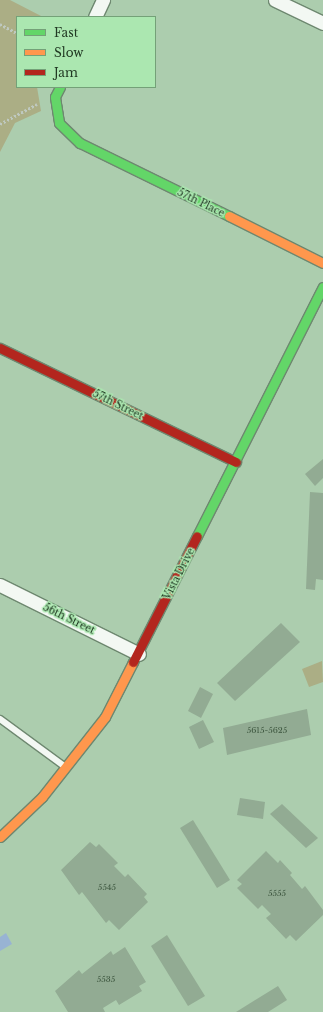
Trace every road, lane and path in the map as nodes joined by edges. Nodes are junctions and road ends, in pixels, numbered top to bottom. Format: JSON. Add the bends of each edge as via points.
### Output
{"nodes":[{"id":1,"x":103,"y":0,"type":"edge"},
{"id":2,"x":275,"y":0,"type":"edge"},
{"id":3,"x":95,"y":16,"type":"edge"},
{"id":4,"x":323,"y":23,"type":"edge"},
{"id":5,"x":0,"y":24,"type":"edge"},
{"id":6,"x":16,"y":32,"type":"edge"},
{"id":7,"x":60,"y":88,"type":"edge"},
{"id":8,"x":37,"y":104,"type":"dead end"},
{"id":9,"x":0,"y":124,"type":"edge"},
{"id":10,"x":323,"y":263,"type":"edge"},
{"id":11,"x":323,"y":287,"type":"edge"},
{"id":12,"x":0,"y":348,"type":"edge"},
{"id":13,"x":236,"y":462,"type":"junction"},
{"id":14,"x":0,"y":585,"type":"edge"},
{"id":15,"x":139,"y":654,"type":"junction"},
{"id":16,"x":0,"y":718,"type":"edge"},
{"id":17,"x":67,"y":768,"type":"junction"},
{"id":18,"x":0,"y":837,"type":"edge"}],
"edges":[{"from":1,"to":3,"type":"street"},
{"from":2,"to":4,"type":"street"},
{"from":5,"to":6,"type":"path"},
{"from":7,"to":10,"type":"street","name":"57th Place","via":[[55,97],[59,123],[80,143]]},
{"from":8,"to":9,"type":"path"},
{"from":11,"to":13,"type":"street","name":"Vista Drive"},
{"from":12,"to":13,"type":"street","name":"57th Street"},
{"from":13,"to":15,"type":"street","name":"Vista Drive"},
{"from":14,"to":15,"type":"street","name":"56th Street"},
{"from":15,"to":17,"type":"street","name":"Vista Drive","via":[[105,717]]},
{"from":16,"to":17,"type":"lane"},
{"from":17,"to":18,"type":"street","name":"Vista Drive"}]}
